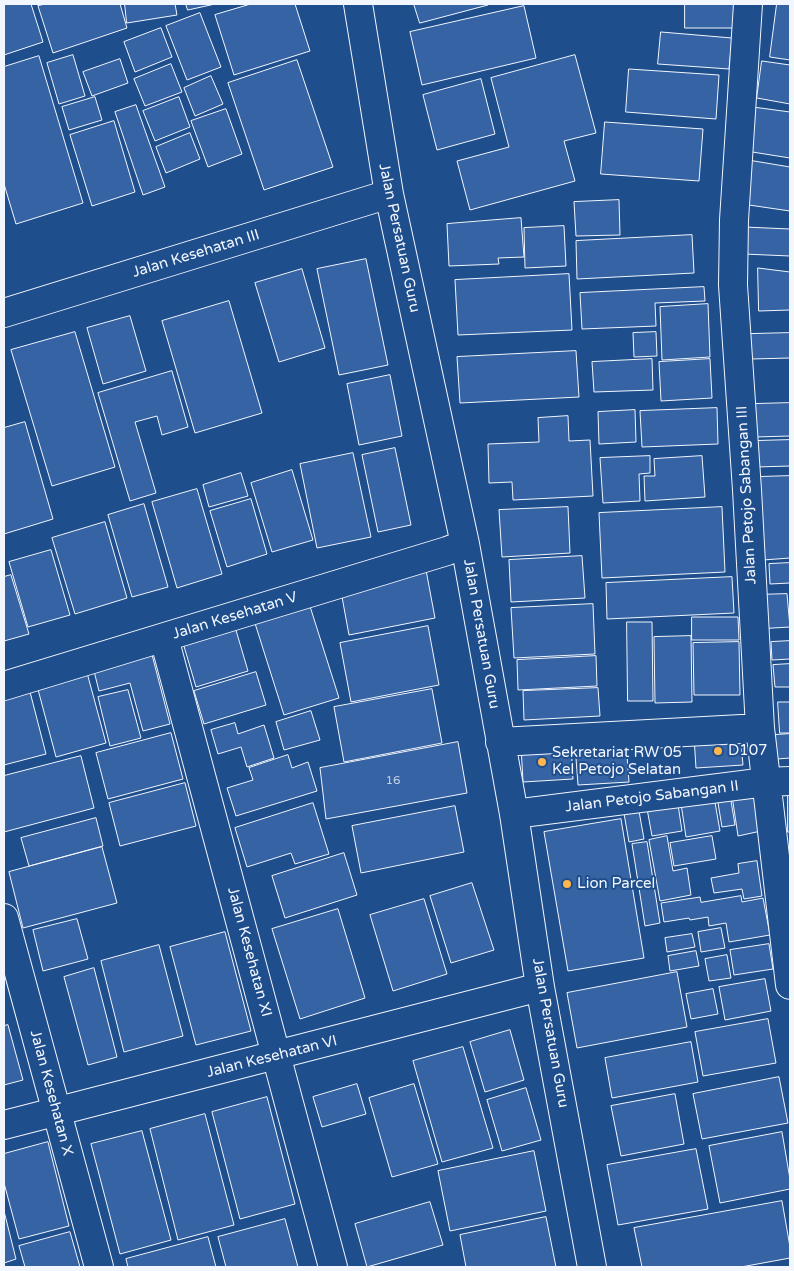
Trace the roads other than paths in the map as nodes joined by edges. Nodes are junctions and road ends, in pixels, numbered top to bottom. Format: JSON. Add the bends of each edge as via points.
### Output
{"nodes":[{"id":1,"x":358,"y":4,"type":"edge"},
{"id":2,"x":748,"y":4,"type":"edge"},
{"id":3,"x":389,"y":194,"type":"junction"},
{"id":4,"x":4,"y":313,"type":"edge"},
{"id":5,"x":465,"y":544,"type":"junction"},
{"id":6,"x":164,"y":638,"type":"junction"},
{"id":7,"x":4,"y":686,"type":"edge"},
{"id":8,"x":760,"y":728,"type":"junction"},
{"id":9,"x":500,"y":742,"type":"junction"},
{"id":10,"x":778,"y":782,"type":"edge"},
{"id":11,"x":514,"y":814,"type":"junction"},
{"id":12,"x":4,"y":918,"type":"edge"},
{"id":13,"x":790,"y":986,"type":"edge"},
{"id":14,"x":540,"y":987,"type":"junction"},
{"id":15,"x":277,"y":1056,"type":"junction"},
{"id":16,"x":56,"y":1112,"type":"junction"},
{"id":17,"x":4,"y":1125,"type":"edge"},
{"id":18,"x":99,"y":1267,"type":"edge"},
{"id":19,"x":332,"y":1267,"type":"edge"},
{"id":20,"x":592,"y":1267,"type":"edge"}],
"edges":[{"from":1,"to":3,"type":"street","name":"Jalan Persatuan Guru"},
{"from":2,"to":8,"type":"street","name":"Jalan Petojo Sabangan III","via":[[734,220],[733,286]]},
{"from":3,"to":4,"type":"street","name":"Jalan Kesehatan III"},
{"from":3,"to":5,"type":"street","name":"Jalan Persatuan Guru"},
{"from":5,"to":6,"type":"street","name":"Jalan Kesehatan V"},
{"from":5,"to":9,"type":"street","name":"Jalan Persatuan Guru"},
{"from":6,"to":7,"type":"street","name":"Jalan Kesehatan V"},
{"from":6,"to":15,"type":"street","name":"Jalan Kesehatan XI"},
{"from":8,"to":9,"type":"street"},
{"from":8,"to":10,"type":"street","name":"Jalan Petojo Sabangan III"},
{"from":9,"to":11,"type":"street","name":"Jalan Persatuan Guru"},
{"from":10,"to":11,"type":"street","name":"Jalan Petojo Sabangan II"},
{"from":10,"to":13,"type":"street","name":"Jalan Petojo Sabangan III"},
{"from":11,"to":14,"type":"street","name":"Jalan Persatuan Guru"},
{"from":12,"to":16,"type":"street","name":"Jalan Kesehatan X"},
{"from":14,"to":15,"type":"street","name":"Jalan Kesehatan VI"},
{"from":14,"to":20,"type":"street","name":"Jalan Persatuan Guru"},
{"from":15,"to":16,"type":"street","name":"Jalan Kesehatan VI"},
{"from":15,"to":19,"type":"street","name":"Jalan Kesehatan XI"},
{"from":16,"to":17,"type":"street","name":"Jalan Kesehatan VI"},
{"from":16,"to":18,"type":"street","name":"Jalan Kesehatan X"}]}
